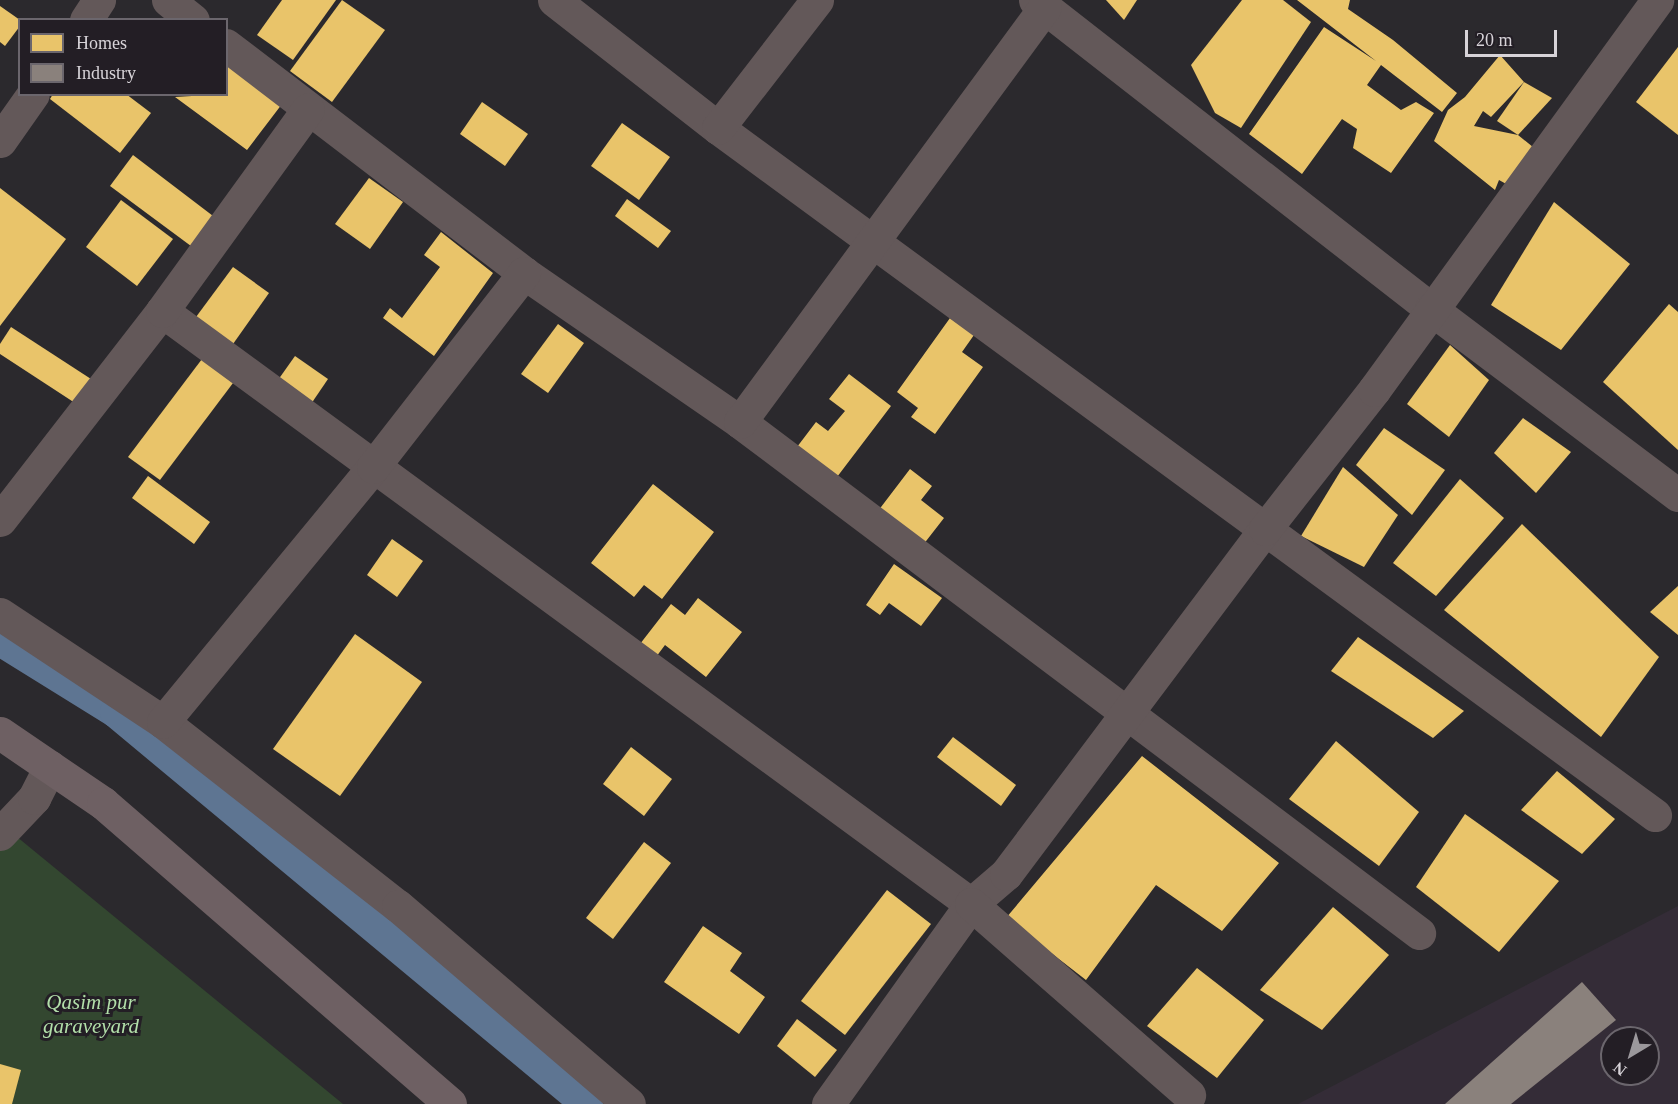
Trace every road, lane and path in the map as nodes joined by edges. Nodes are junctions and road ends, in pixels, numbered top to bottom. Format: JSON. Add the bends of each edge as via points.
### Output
{"nodes":[{"id":1,"x":99,"y":0,"type":"edge"},
{"id":2,"x":168,"y":0,"type":"edge"},
{"id":3,"x":554,"y":0,"type":"edge"},
{"id":4,"x":817,"y":0,"type":"edge"},
{"id":5,"x":1657,"y":0,"type":"edge"},
{"id":6,"x":1040,"y":3,"type":"edge"},
{"id":7,"x":87,"y":18,"type":"edge"},
{"id":8,"x":190,"y":18,"type":"edge"},
{"id":9,"x":228,"y":47,"type":"edge"},
{"id":10,"x":32,"y":96,"type":"edge"},
{"id":11,"x":309,"y":109,"type":"junction"},
{"id":12,"x":718,"y":128,"type":"junction"},
{"id":13,"x":0,"y":141,"type":"edge"},
{"id":14,"x":873,"y":242,"type":"junction"},
{"id":15,"x":524,"y":273,"type":"junction"},
{"id":16,"x":1431,"y":309,"type":"junction"},
{"id":17,"x":162,"y":311,"type":"junction"},
{"id":18,"x":740,"y":422,"type":"junction"},
{"id":19,"x":373,"y":467,"type":"junction"},
{"id":20,"x":1678,"y":495,"type":"edge"},
{"id":21,"x":0,"y":520,"type":"edge"},
{"id":22,"x":1265,"y":529,"type":"junction"},
{"id":23,"x":0,"y":614,"type":"edge"},
{"id":24,"x":1127,"y":713,"type":"junction"},
{"id":25,"x":163,"y":722,"type":"junction"},
{"id":26,"x":0,"y":733,"type":"edge"},
{"id":27,"x":50,"y":767,"type":"junction"},
{"id":28,"x":1655,"y":815,"type":"dead end"},
{"id":29,"x":0,"y":834,"type":"edge"},
{"id":30,"x":971,"y":904,"type":"junction"},
{"id":31,"x":1419,"y":933,"type":"dead end"},
{"id":32,"x":1189,"y":1095,"type":"dead end"},
{"id":33,"x":450,"y":1104,"type":"edge"},
{"id":34,"x":629,"y":1104,"type":"edge"},
{"id":35,"x":828,"y":1104,"type":"edge"}],
"edges":[{"from":1,"to":7,"type":"street"},
{"from":2,"to":8,"type":"street"},
{"from":3,"to":12,"type":"street"},
{"from":4,"to":12,"type":"street"},
{"from":5,"to":16,"type":"street"},
{"from":6,"to":14,"type":"street"},
{"from":6,"to":16,"type":"street"},
{"from":9,"to":11,"type":"street"},
{"from":10,"to":13,"type":"street"},
{"from":11,"to":15,"type":"street"},
{"from":11,"to":17,"type":"street"},
{"from":12,"to":14,"type":"street"},
{"from":14,"to":18,"type":"street"},
{"from":14,"to":22,"type":"street"},
{"from":15,"to":18,"type":"street"},
{"from":15,"to":19,"type":"street"},
{"from":16,"to":20,"type":"street"},
{"from":16,"to":22,"type":"street","via":[[1374,390]]},
{"from":17,"to":19,"type":"street"},
{"from":17,"to":21,"type":"street"},
{"from":18,"to":24,"type":"street"},
{"from":19,"to":25,"type":"street"},
{"from":19,"to":30,"type":"street"},
{"from":22,"to":24,"type":"street"},
{"from":22,"to":28,"type":"street"},
{"from":23,"to":25,"type":"street"},
{"from":24,"to":30,"type":"street","via":[[1006,874]]},
{"from":24,"to":31,"type":"street"},
{"from":25,"to":34,"type":"street","via":[[398,906]]},
{"from":26,"to":27,"type":"main road"},
{"from":27,"to":29,"type":"street","via":[[34,798]]},
{"from":27,"to":33,"type":"main road","via":[[103,803]]},
{"from":30,"to":32,"type":"street"},
{"from":30,"to":35,"type":"street"}]}
